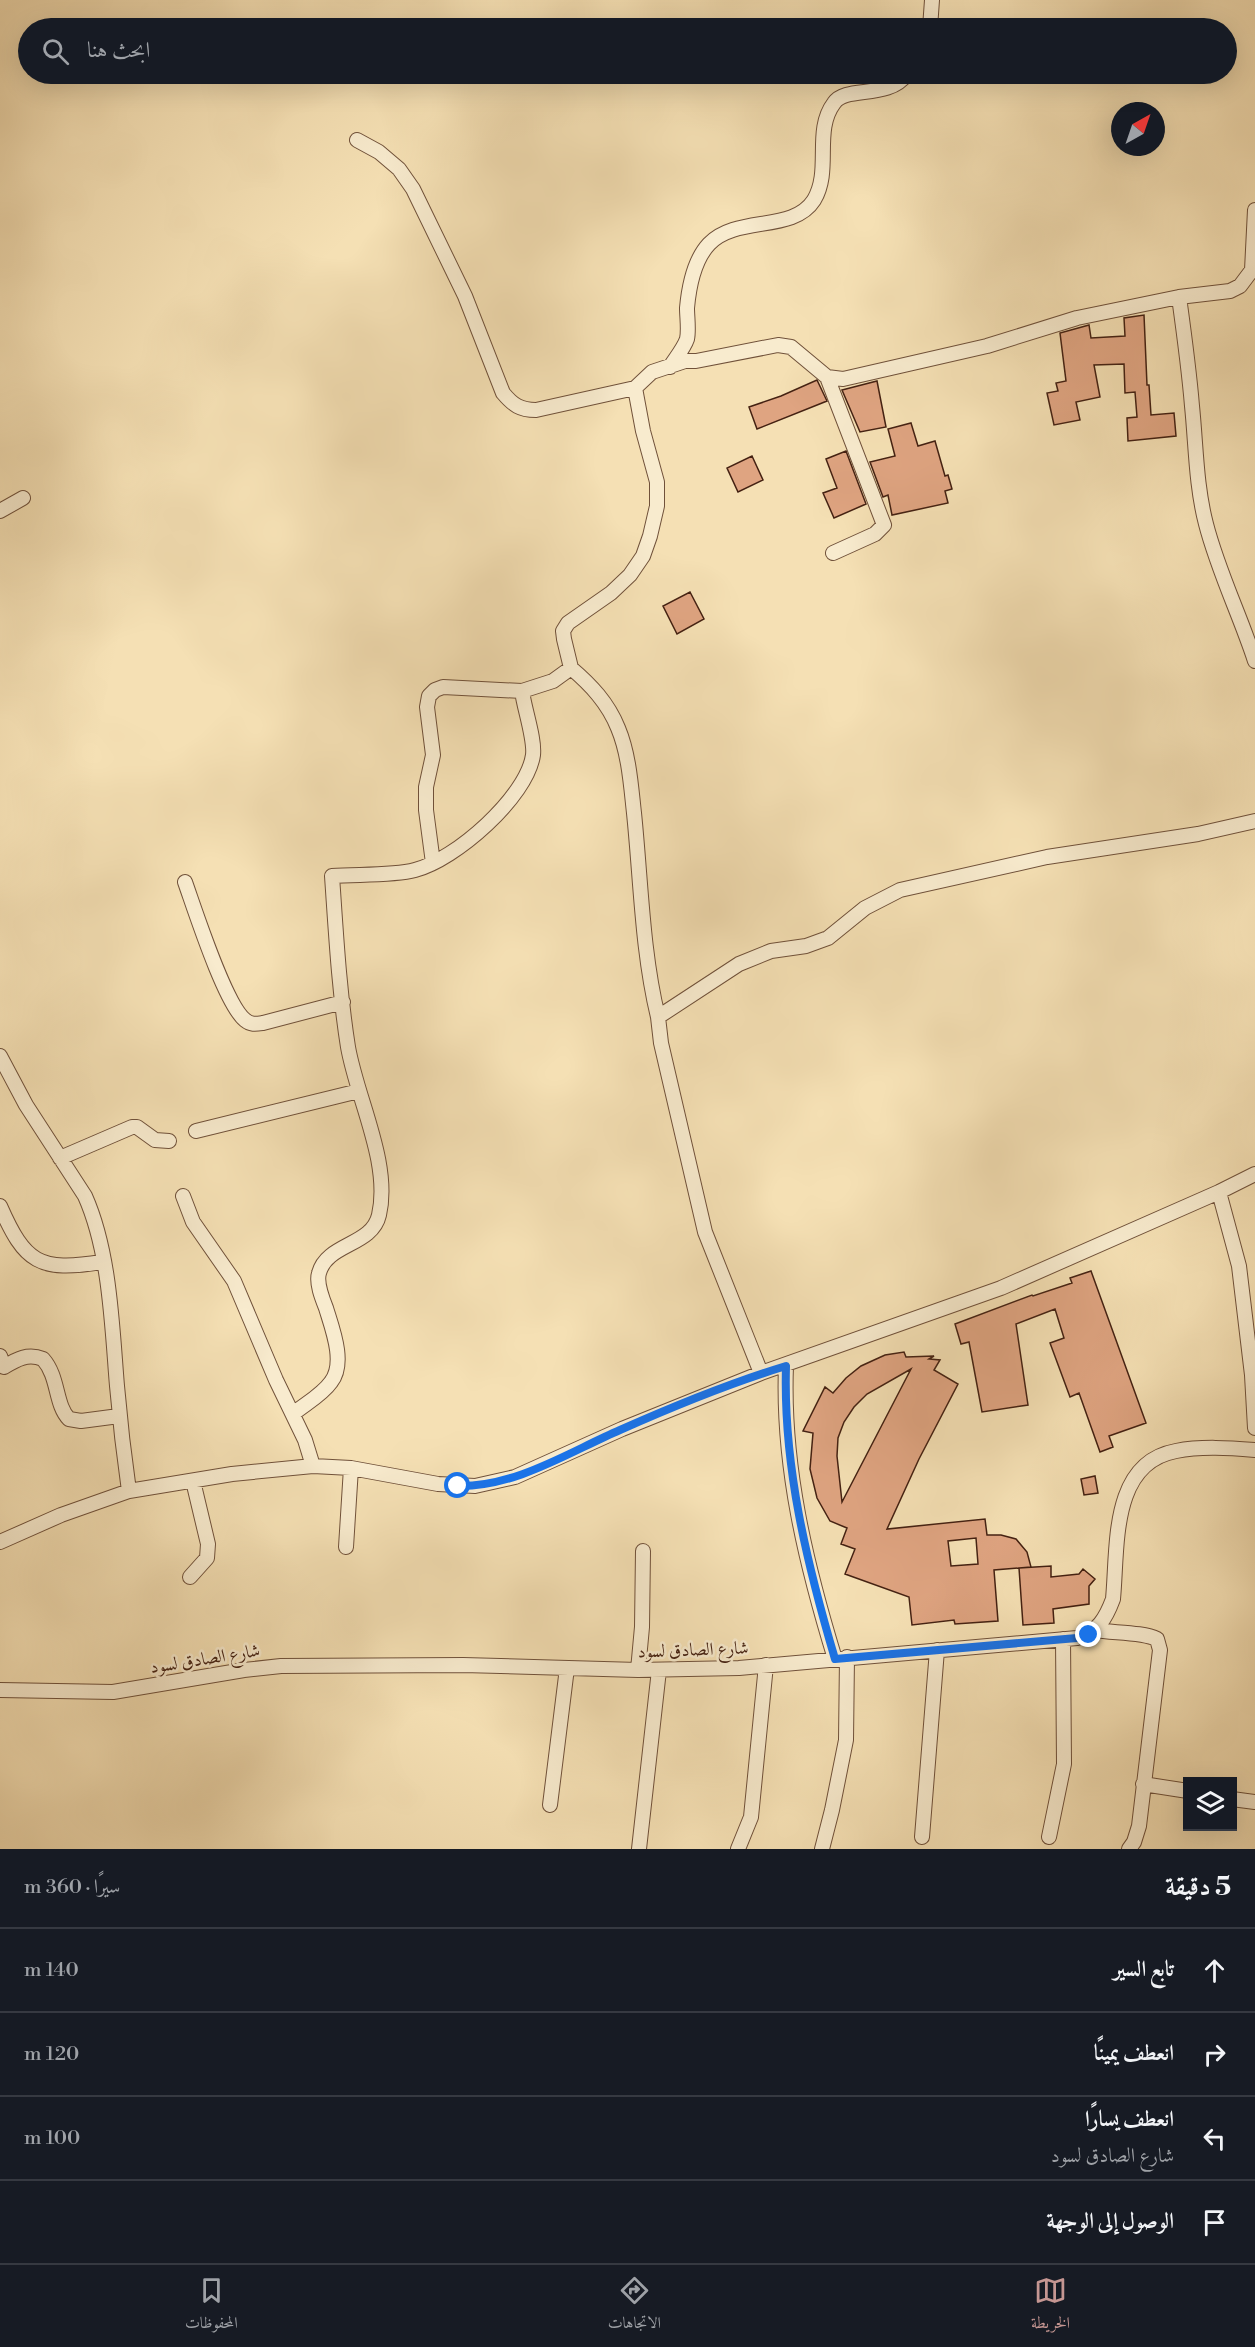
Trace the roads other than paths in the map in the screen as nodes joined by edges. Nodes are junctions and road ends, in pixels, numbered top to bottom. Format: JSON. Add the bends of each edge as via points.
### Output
{"nodes":[{"id":1,"x":932,"y":0,"type":"edge"},
{"id":2,"x":931,"y":18,"type":"edge"},
{"id":3,"x":896,"y":84,"type":"edge"},
{"id":4,"x":357,"y":140,"type":"dead end"},
{"id":5,"x":1255,"y":210,"type":"edge"},
{"id":6,"x":1179,"y":297,"type":"junction"},
{"id":7,"x":670,"y":367,"type":"junction"},
{"id":8,"x":827,"y":377,"type":"junction"},
{"id":9,"x":635,"y":388,"type":"junction"},
{"id":10,"x":23,"y":498,"type":"dead end"},
{"id":11,"x":0,"y":511,"type":"edge"},
{"id":12,"x":832,"y":553,"type":"dead end"},
{"id":13,"x":1255,"y":662,"type":"edge"},
{"id":14,"x":571,"y":668,"type":"junction"},
{"id":15,"x":522,"y":691,"type":"junction"},
{"id":16,"x":1255,"y":821,"type":"edge"},
{"id":17,"x":433,"y":863,"type":"junction"},
{"id":18,"x":184,"y":882,"type":"dead end"},
{"id":19,"x":343,"y":1002,"type":"junction"},
{"id":20,"x":658,"y":1017,"type":"junction"},
{"id":21,"x":0,"y":1056,"type":"edge"},
{"id":22,"x":5,"y":1077,"type":"edge"},
{"id":23,"x":359,"y":1091,"type":"junction"},
{"id":24,"x":196,"y":1131,"type":"dead end"},
{"id":25,"x":169,"y":1142,"type":"dead end"},
{"id":26,"x":60,"y":1158,"type":"junction"},
{"id":27,"x":1255,"y":1174,"type":"edge"},
{"id":28,"x":1219,"y":1192,"type":"junction"},
{"id":29,"x":183,"y":1196,"type":"dead end"},
{"id":30,"x":0,"y":1206,"type":"edge"},
{"id":31,"x":102,"y":1262,"type":"junction"},
{"id":32,"x":1,"y":1364,"type":"edge"},
{"id":33,"x":786,"y":1366,"type":"junction"},
{"id":34,"x":761,"y":1373,"type":"junction"},
{"id":35,"x":293,"y":1414,"type":"junction"},
{"id":36,"x":119,"y":1416,"type":"junction"},
{"id":37,"x":1255,"y":1428,"type":"edge"},
{"id":38,"x":1255,"y":1450,"type":"edge"},
{"id":39,"x":313,"y":1466,"type":"junction"},
{"id":40,"x":351,"y":1468,"type":"junction"},
{"id":41,"x":193,"y":1481,"type":"junction"},
{"id":42,"x":129,"y":1491,"type":"junction"},
{"id":43,"x":0,"y":1542,"type":"edge"},
{"id":44,"x":346,"y":1547,"type":"dead end"},
{"id":45,"x":643,"y":1551,"type":"dead end"},
{"id":46,"x":190,"y":1577,"type":"dead end"},
{"id":47,"x":1095,"y":1630,"type":"junction"},
{"id":48,"x":1063,"y":1639,"type":"junction"},
{"id":49,"x":937,"y":1650,"type":"junction"},
{"id":50,"x":841,"y":1658,"type":"junction"},
{"id":51,"x":766,"y":1665,"type":"junction"},
{"id":52,"x":567,"y":1668,"type":"junction"},
{"id":53,"x":638,"y":1670,"type":"junction"},
{"id":54,"x":659,"y":1670,"type":"junction"},
{"id":55,"x":0,"y":1690,"type":"edge"},
{"id":56,"x":1143,"y":1785,"type":"junction"},
{"id":57,"x":1183,"y":1790,"type":"edge"},
{"id":58,"x":1237,"y":1800,"type":"edge"},
{"id":59,"x":1255,"y":1802,"type":"edge"},
{"id":60,"x":550,"y":1805,"type":"dead end"},
{"id":61,"x":1049,"y":1837,"type":"dead end"},
{"id":62,"x":922,"y":1838,"type":"dead end"},
{"id":63,"x":639,"y":1849,"type":"edge"},
{"id":64,"x":738,"y":1849,"type":"edge"},
{"id":65,"x":822,"y":1849,"type":"edge"},
{"id":66,"x":1129,"y":1849,"type":"edge"}],
"edges":[{"from":1,"to":2,"type":"street"},
{"from":3,"to":7,"type":"street","via":[[835,100],[824,132],[821,185],[802,214],[724,232],[709,244],[697,260],[687,305],[687,340]]},
{"from":4,"to":9,"type":"street","via":[[399,169],[414,189],[465,296],[503,393],[513,405],[536,410]]},
{"from":5,"to":6,"type":"street","via":[[1252,270],[1247,279],[1230,291]]},
{"from":6,"to":8,"type":"street","via":[[1077,318],[987,346],[843,380]]},
{"from":6,"to":13,"type":"street","via":[[1205,522]]},
{"from":7,"to":8,"type":"street","via":[[778,345],[791,346]]},
{"from":7,"to":9,"type":"street","via":[[652,372]]},
{"from":8,"to":12,"type":"street","via":[[884,525],[875,534]]},
{"from":9,"to":14,"type":"street","via":[[657,482],[657,506],[643,556],[630,574],[611,593],[568,622],[563,631]]},
{"from":10,"to":11,"type":"street"},
{"from":14,"to":15,"type":"street","via":[[553,681]]},
{"from":14,"to":20,"type":"street","via":[[607,706],[624,749],[633,802],[650,980]]},
{"from":15,"to":17,"type":"street","via":[[533,752],[524,779],[503,808],[455,850]]},
{"from":15,"to":17,"type":"street","via":[[443,687],[429,696],[433,755],[426,810]]},
{"from":16,"to":20,"type":"street","via":[[1198,834],[1047,857],[900,890],[865,908],[828,938],[771,951],[739,964]]},
{"from":17,"to":19,"type":"street","via":[[415,870],[332,876],[336,961]]},
{"from":18,"to":19,"type":"street","via":[[228,996],[243,1019],[251,1024],[263,1023]]},
{"from":19,"to":23,"type":"street"},
{"from":20,"to":34,"type":"street","via":[[705,1232]]},
{"from":21,"to":22,"type":"street"},
{"from":22,"to":26,"type":"street"},
{"from":23,"to":24,"type":"street"},
{"from":23,"to":35,"type":"street","via":[[377,1155],[379,1217],[366,1236],[325,1260],[319,1274],[321,1294],[338,1365],[332,1381]]},
{"from":25,"to":26,"type":"street","via":[[155,1140],[132,1127]]},
{"from":26,"to":31,"type":"street","via":[[92,1211]]},
{"from":27,"to":28,"type":"street"},
{"from":28,"to":33,"type":"street","via":[[1001,1288]]},
{"from":28,"to":37,"type":"street","via":[[1241,1276]]},
{"from":29,"to":35,"type":"street","via":[[193,1222],[234,1281]]},
{"from":30,"to":31,"type":"street","via":[[18,1243],[40,1262],[74,1267]]},
{"from":31,"to":36,"type":"street","via":[[112,1314]]},
{"from":32,"to":36,"type":"street","via":[[28,1356],[43,1359],[69,1419]]},
{"from":33,"to":34,"type":"street"},
{"from":33,"to":50,"type":"street","via":[[787,1439],[798,1513],[816,1596]]},
{"from":34,"to":40,"type":"street","via":[[496,1483],[448,1485]]},
{"from":35,"to":39,"type":"street"},
{"from":36,"to":42,"type":"street"},
{"from":38,"to":47,"type":"street","via":[[1177,1451],[1144,1465],[1125,1498],[1113,1599]]},
{"from":39,"to":40,"type":"street"},
{"from":39,"to":41,"type":"street"},
{"from":40,"to":44,"type":"street"},
{"from":41,"to":42,"type":"street"},
{"from":41,"to":46,"type":"street","via":[[208,1544],[207,1558]]},
{"from":42,"to":43,"type":"street"},
{"from":45,"to":53,"type":"street"},
{"from":47,"to":48,"type":"street","name":"شارع الصادق لسود","via":[[1089,1635]]},
{"from":47,"to":56,"type":"street","via":[[1157,1639],[1160,1650]]},
{"from":48,"to":49,"type":"street","name":"شارع الصادق لسود"},
{"from":48,"to":61,"type":"street","via":[[1064,1764]]},
{"from":49,"to":50,"type":"street","name":"شارع الصادق لسود"},
{"from":49,"to":62,"type":"street"},
{"from":50,"to":51,"type":"street","name":"شارع الصادق لسود"},
{"from":50,"to":65,"type":"street","via":[[846,1740]]},
{"from":51,"to":54,"type":"street","name":"شارع الصادق لسود"},
{"from":51,"to":64,"type":"street","via":[[751,1817]]},
{"from":52,"to":53,"type":"street","name":"شارع الصادق لسود"},
{"from":52,"to":55,"type":"street","name":"شارع الصادق لسود","via":[[281,1666],[113,1692]]},
{"from":52,"to":60,"type":"street"},
{"from":53,"to":54,"type":"street","name":"شارع الصادق لسود"},
{"from":54,"to":63,"type":"street"},
{"from":56,"to":57,"type":"street"},
{"from":56,"to":66,"type":"street","via":[[1139,1826]]},
{"from":58,"to":59,"type":"street"}]}
